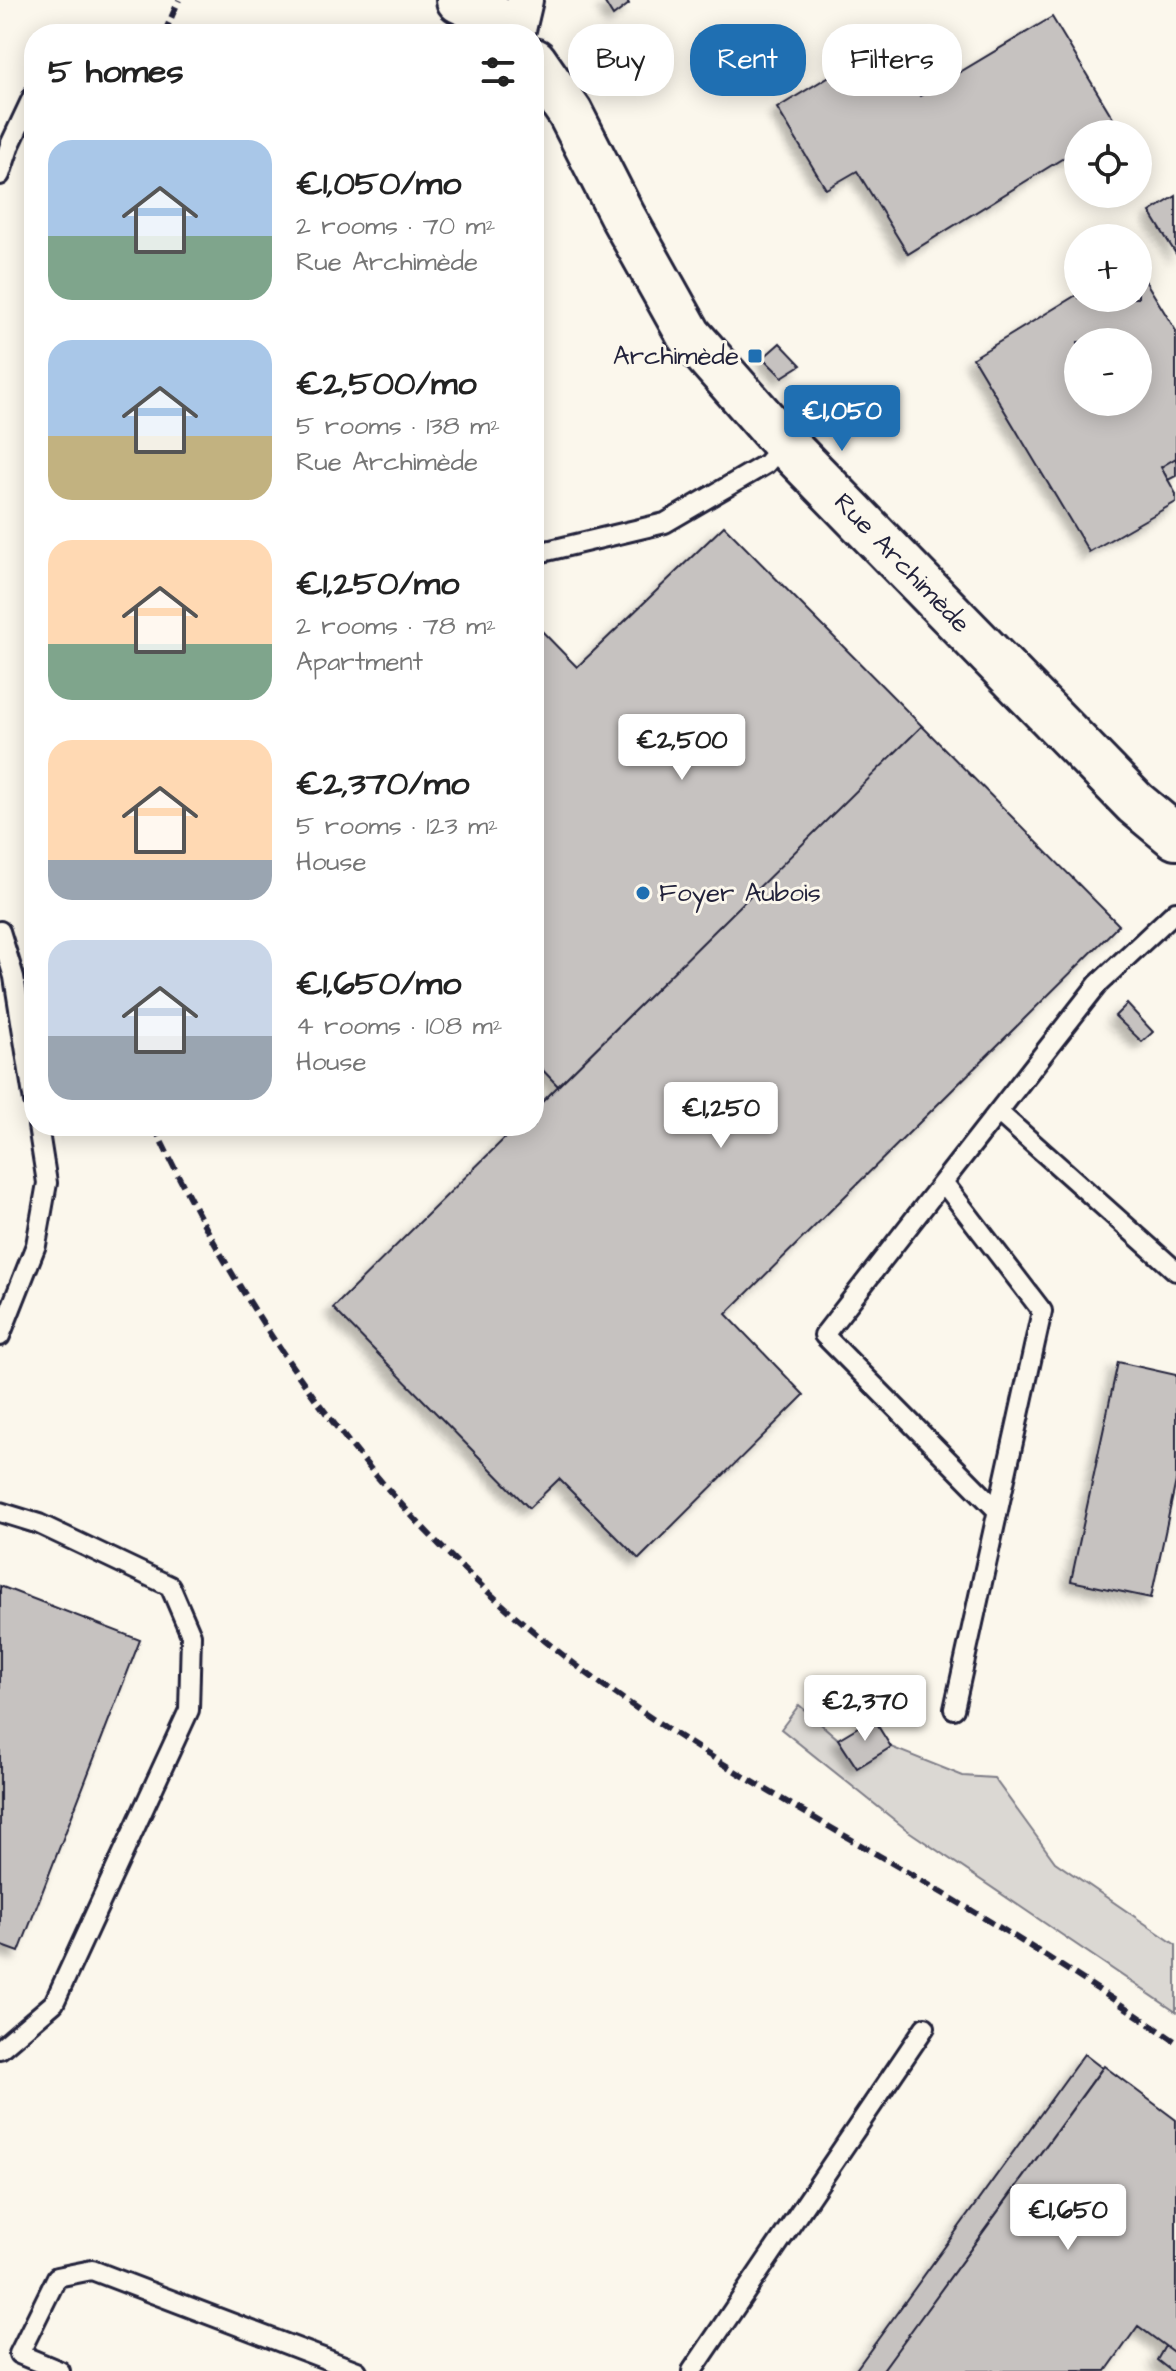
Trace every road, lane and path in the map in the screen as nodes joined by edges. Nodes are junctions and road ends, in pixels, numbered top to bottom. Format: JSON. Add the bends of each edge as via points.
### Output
{"nodes":[{"id":1,"x":459,"y":0,"type":"edge"},
{"id":2,"x":525,"y":0,"type":"edge"},
{"id":3,"x":500,"y":24,"type":"edge"},
{"id":4,"x":519,"y":24,"type":"edge"},
{"id":5,"x":544,"y":75,"type":"edge"},
{"id":6,"x":24,"y":115,"type":"edge"},
{"id":7,"x":0,"y":175,"type":"edge"},
{"id":8,"x":784,"y":443,"type":"junction"},
{"id":9,"x":544,"y":552,"type":"edge"},
{"id":10,"x":1176,"y":837,"type":"edge"},
{"id":11,"x":1176,"y":911,"type":"edge"},
{"id":12,"x":0,"y":931,"type":"edge"},
{"id":13,"x":24,"y":1040,"type":"edge"},
{"id":14,"x":998,"y":1112,"type":"junction"},
{"id":15,"x":40,"y":1136,"type":"edge"},
{"id":16,"x":943,"y":1182,"type":"junction"},
{"id":17,"x":1176,"y":1271,"type":"edge"},
{"id":18,"x":0,"y":1336,"type":"edge"},
{"id":19,"x":997,"y":1510,"type":"junction"},
{"id":20,"x":0,"y":1512,"type":"edge"},
{"id":21,"x":954,"y":1709,"type":"dead end"},
{"id":22,"x":925,"y":2027,"type":"dead end"},
{"id":23,"x":0,"y":2049,"type":"edge"},
{"id":24,"x":60,"y":2371,"type":"edge"},
{"id":25,"x":357,"y":2371,"type":"edge"},
{"id":26,"x":692,"y":2371,"type":"edge"}],
"edges":[{"from":1,"to":3,"type":"street"},
{"from":2,"to":4,"type":"street"},
{"from":5,"to":8,"type":"street","name":"Rue Archimède","via":[[570,113],[689,335]]},
{"from":6,"to":7,"type":"lane"},
{"from":8,"to":9,"type":"lane","via":[[766,464],[665,523]]},
{"from":8,"to":10,"type":"street","name":"Rue Archimède","via":[[1135,803]]},
{"from":11,"to":14,"type":"lane","via":[[1098,984]]},
{"from":12,"to":13,"type":"lane"},
{"from":14,"to":16,"type":"lane"},
{"from":14,"to":17,"type":"lane"},
{"from":15,"to":18,"type":"lane","via":[[47,1183],[36,1245]]},
{"from":16,"to":19,"type":"lane","via":[[1042,1311]]},
{"from":16,"to":19,"type":"lane","via":[[824,1335]]},
{"from":19,"to":21,"type":"lane"},
{"from":20,"to":23,"type":"lane","via":[[39,1524],[170,1586],[191,1635],[189,1710],[54,2003]]},
{"from":22,"to":26,"type":"lane"},
{"from":24,"to":25,"type":"lane","via":[[19,2354],[57,2277],[92,2270]]}]}
